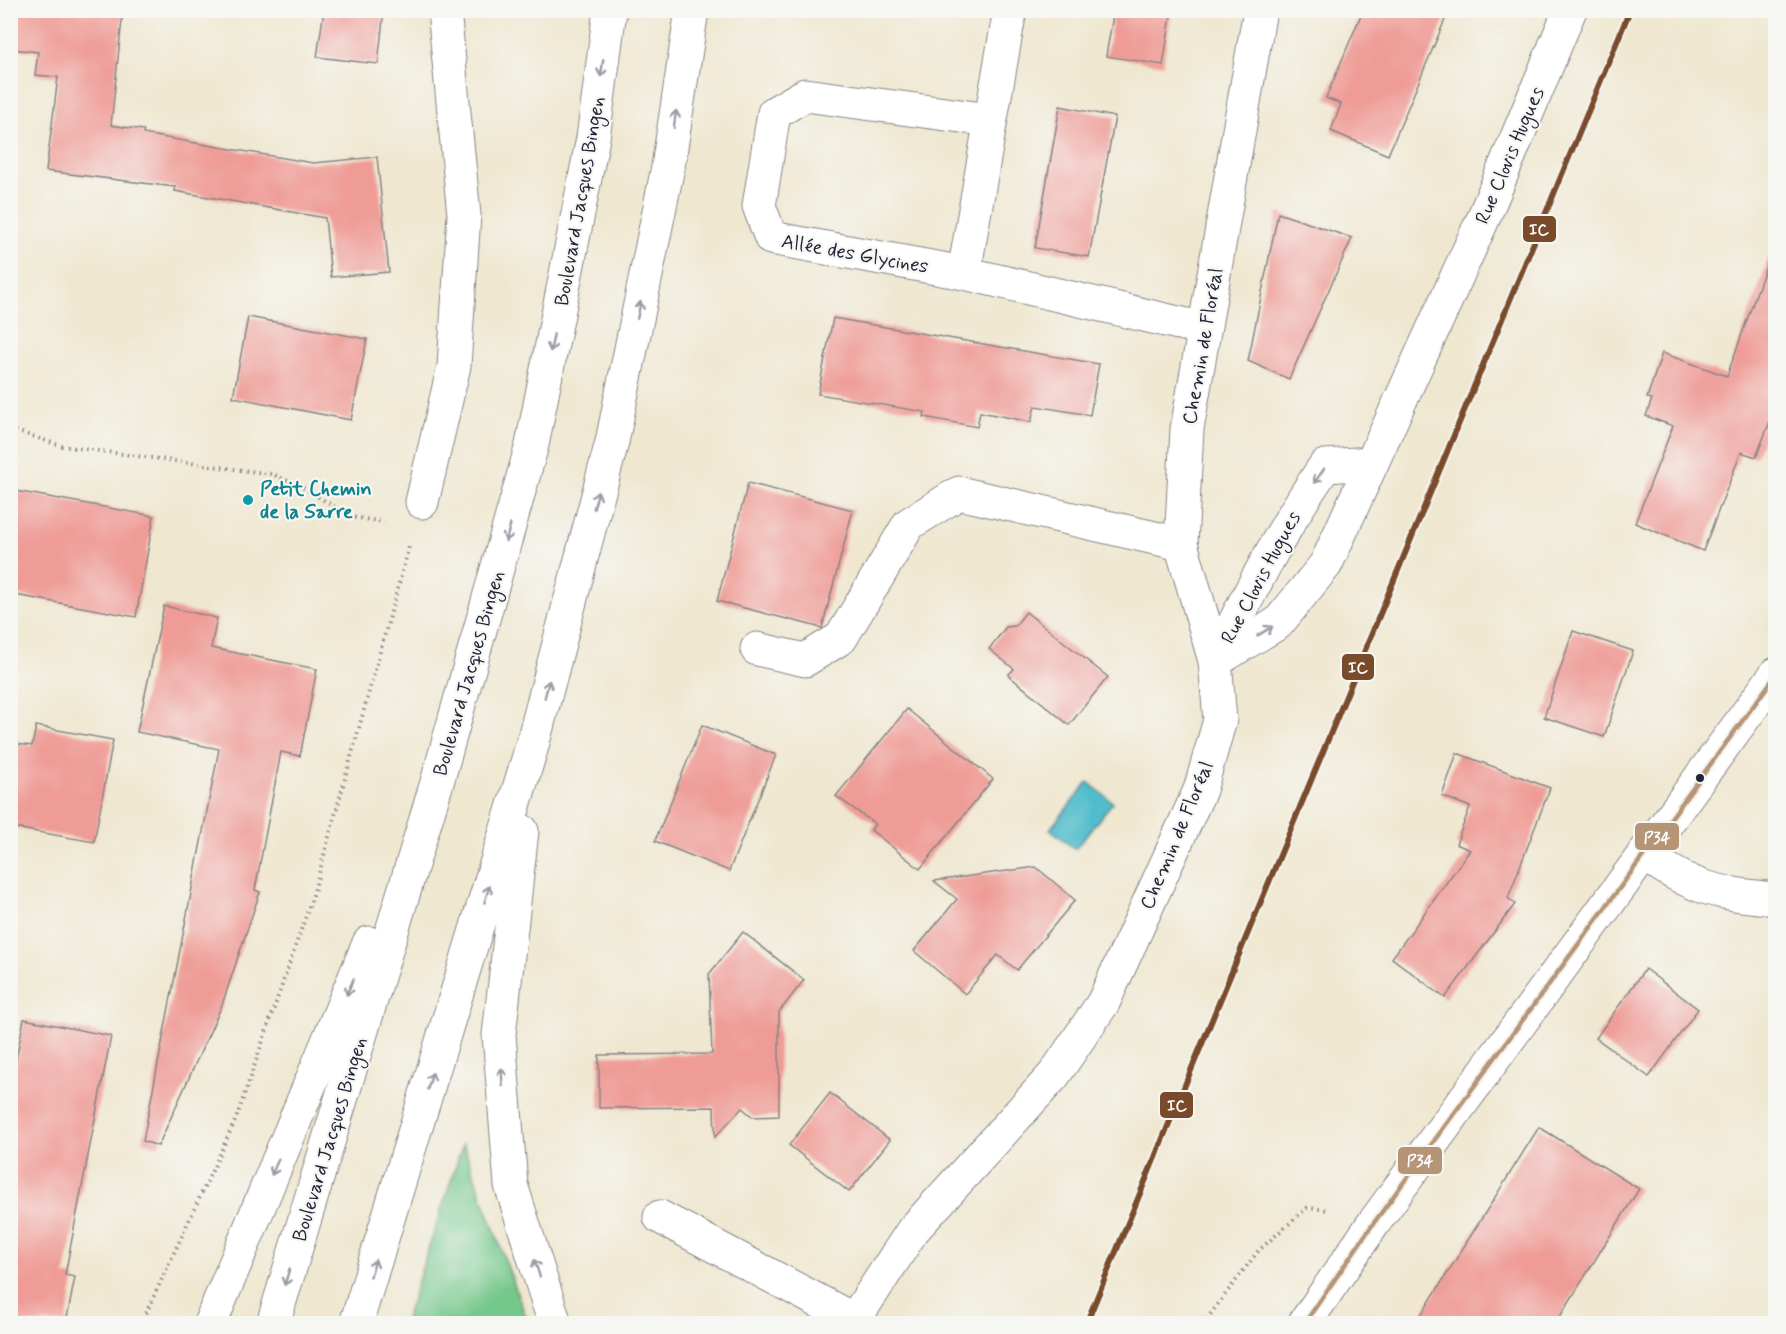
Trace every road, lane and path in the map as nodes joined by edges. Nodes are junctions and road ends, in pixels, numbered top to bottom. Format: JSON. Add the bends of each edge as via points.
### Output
{"nodes":[{"id":1,"x":444,"y":10,"type":"edge"},
{"id":2,"x":610,"y":10,"type":"edge"},
{"id":3,"x":692,"y":10,"type":"edge"},
{"id":4,"x":1010,"y":10,"type":"edge"},
{"id":5,"x":1260,"y":10,"type":"edge"},
{"id":6,"x":1570,"y":10,"type":"edge"},
{"id":7,"x":990,"y":120,"type":"junction"},
{"id":8,"x":964,"y":273,"type":"junction"},
{"id":9,"x":1204,"y":329,"type":"junction"},
{"id":10,"x":10,"y":429,"type":"edge"},
{"id":11,"x":1372,"y":463,"type":"junction"},
{"id":12,"x":422,"y":502,"type":"junction"},
{"id":13,"x":1181,"y":544,"type":"junction"},
{"id":14,"x":757,"y":649,"type":"dead end"},
{"id":15,"x":1215,"y":661,"type":"junction"},
{"id":16,"x":1776,"y":674,"type":"edge"},
{"id":17,"x":532,"y":746,"type":"junction"},
{"id":18,"x":438,"y":779,"type":"junction"},
{"id":19,"x":1644,"y":853,"type":"junction"},
{"id":20,"x":1776,"y":899,"type":"edge"},
{"id":21,"x":660,"y":1217,"type":"dead end"},
{"id":22,"x":1373,"y":1224,"type":"junction"},
{"id":23,"x":856,"y":1322,"type":"edge"},
{"id":24,"x":141,"y":1323,"type":"edge"},
{"id":25,"x":210,"y":1323,"type":"edge"},
{"id":26,"x":273,"y":1323,"type":"edge"},
{"id":27,"x":357,"y":1323,"type":"edge"},
{"id":28,"x":555,"y":1323,"type":"edge"},
{"id":29,"x":1203,"y":1323,"type":"edge"},
{"id":30,"x":1304,"y":1323,"type":"edge"}],
"edges":[{"from":1,"to":12,"type":"main road","via":[[464,215],[454,366]]},
{"from":2,"to":18,"type":"main road","name":"Boulevard Jacques Bingen","one_way":true,"via":[[592,138],[532,445]]},
{"from":17,"to":3,"type":"main road","one_way":true,"via":[[612,442],[668,167]]},
{"from":4,"to":7,"type":"main road"},
{"from":5,"to":9,"type":"main road","name":"Chemin de Floréal"},
{"from":6,"to":11,"type":"main road","name":"Rue Clovis Hugues","via":[[1483,219]]},
{"from":7,"to":8,"type":"main road"},
{"from":7,"to":8,"type":"main road","name":"Allée des Glycines","via":[[805,95],[774,113],[759,206],[771,238]]},
{"from":8,"to":9,"type":"main road","name":"Allée des Glycines"},
{"from":9,"to":13,"type":"main road","name":"Chemin de Floréal","via":[[1187,429]]},
{"from":10,"to":12,"type":"path","via":[[62,446],[272,474],[304,488],[351,517],[386,522]]},
{"from":15,"to":11,"type":"main road","name":"Rue Clovis Hugues","one_way":true,"via":[[1278,623],[1326,564]]},
{"from":11,"to":15,"type":"main road","name":"Rue Clovis Hugues","one_way":true,"via":[[1325,466],[1294,510]]},
{"from":12,"to":24,"type":"path","via":[[313,895],[236,1119]]},
{"from":13,"to":14,"type":"main road","via":[[959,493],[909,524],[841,638],[804,660]]},
{"from":13,"to":15,"type":"main road","name":"Chemin de Floréal"},
{"from":15,"to":23,"type":"main road","name":"Chemin de Floréal","via":[[1220,720],[1200,790],[1103,1003],[1054,1075],[913,1230]]},
{"from":16,"to":19,"type":"main road"},
{"from":27,"to":17,"type":"main road","one_way":true},
{"from":28,"to":17,"type":"main road","one_way":true,"via":[[511,1185],[499,1035]]},
{"from":18,"to":25,"type":"main road","one_way":true},
{"from":18,"to":26,"type":"main road","name":"Boulevard Jacques Bingen","one_way":true},
{"from":19,"to":20,"type":"main road","via":[[1677,877],[1700,887],[1725,894]]},
{"from":19,"to":22,"type":"main road"},
{"from":21,"to":23,"type":"main road"},
{"from":22,"to":29,"type":"path","via":[[1342,1212],[1307,1208],[1259,1250]]},
{"from":22,"to":30,"type":"main road"}]}
